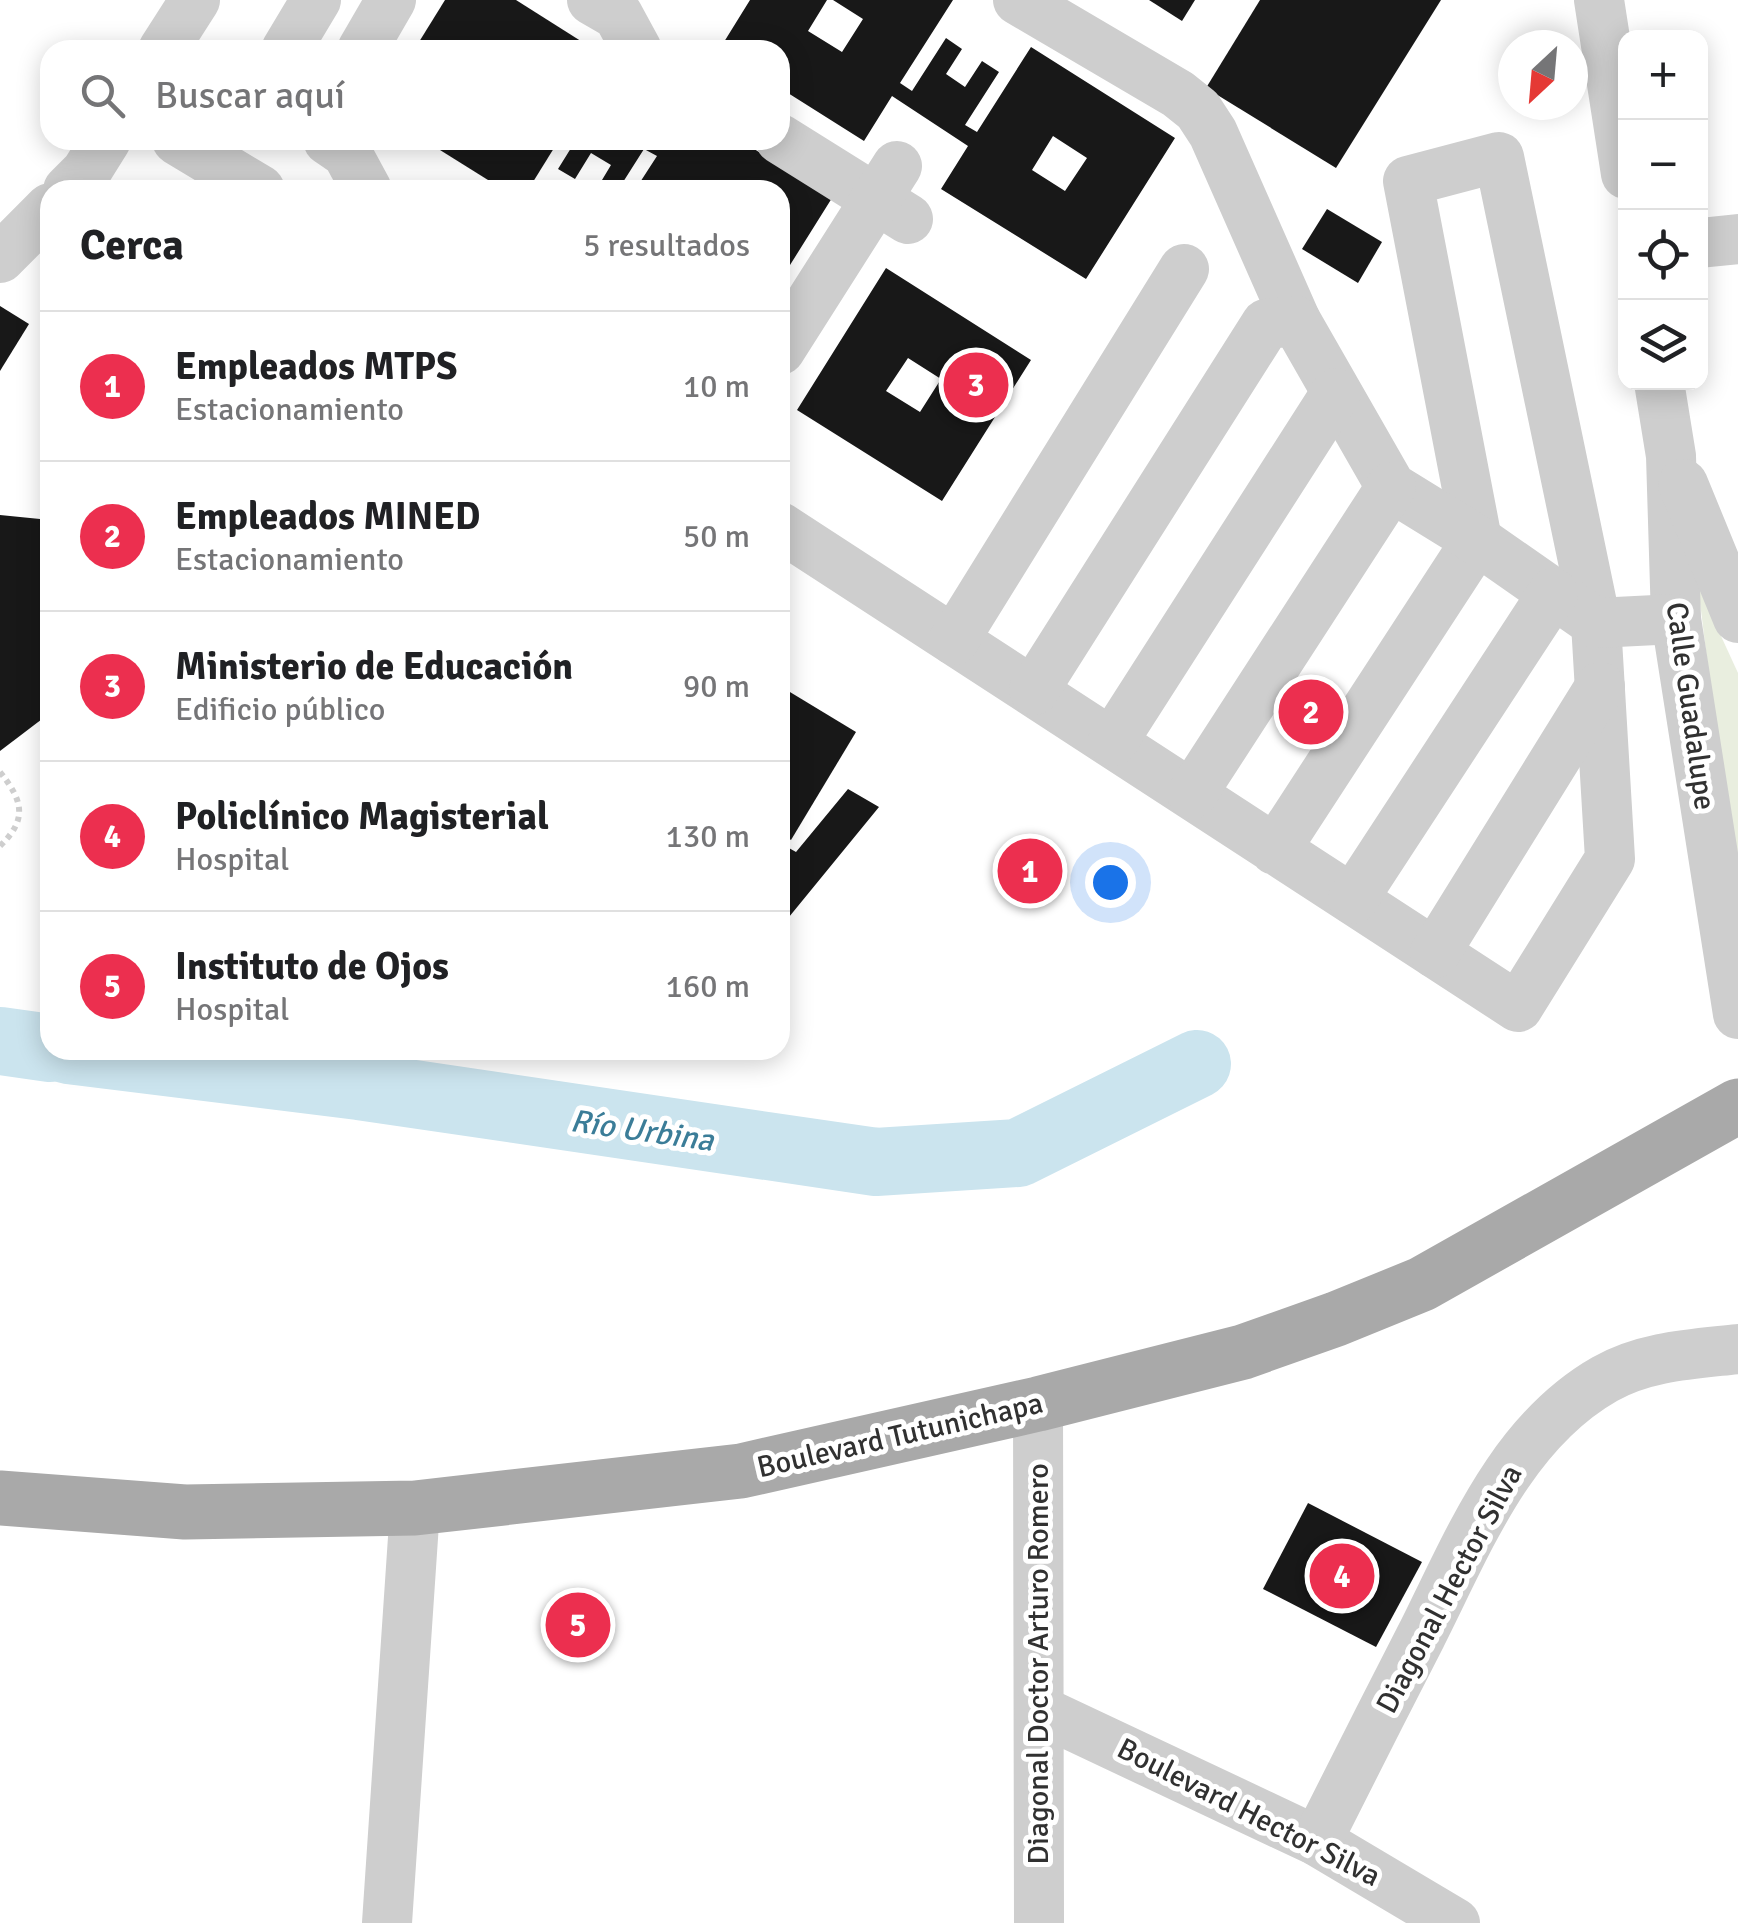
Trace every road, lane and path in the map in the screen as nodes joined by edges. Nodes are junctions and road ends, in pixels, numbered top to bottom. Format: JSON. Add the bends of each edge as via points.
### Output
{"nodes":[{"id":1,"x":195,"y":0,"type":"edge"},
{"id":2,"x":316,"y":0,"type":"edge"},
{"id":3,"x":391,"y":0,"type":"edge"},
{"id":4,"x":1018,"y":0,"type":"edge"},
{"id":5,"x":1599,"y":0,"type":"edge"},
{"id":6,"x":169,"y":40,"type":"edge"},
{"id":7,"x":292,"y":40,"type":"edge"},
{"id":8,"x":368,"y":40,"type":"edge"},
{"id":9,"x":1618,"y":122,"type":"edge"},
{"id":10,"x":790,"y":144,"type":"edge"},
{"id":11,"x":193,"y":150,"type":"edge"},
{"id":12,"x":341,"y":150,"type":"edge"},
{"id":13,"x":243,"y":180,"type":"edge"},
{"id":14,"x":361,"y":180,"type":"edge"},
{"id":15,"x":40,"y":218,"type":"edge"},
{"id":16,"x":1738,"y":240,"type":"edge"},
{"id":17,"x":1708,"y":242,"type":"edge"},
{"id":18,"x":0,"y":258,"type":"edge"},
{"id":19,"x":1184,"y":270,"type":"dead end"},
{"id":20,"x":1296,"y":321,"type":"junction"},
{"id":21,"x":790,"y":336,"type":"edge"},
{"id":22,"x":1660,"y":390,"type":"edge"},
{"id":23,"x":1336,"y":393,"type":"junction"},
{"id":24,"x":1671,"y":456,"type":"junction"},
{"id":25,"x":1391,"y":487,"type":"junction"},
{"id":26,"x":790,"y":533,"type":"edge"},
{"id":27,"x":1477,"y":540,"type":"junction"},
{"id":28,"x":1553,"y":593,"type":"junction"},
{"id":29,"x":1738,"y":618,"type":"edge"},
{"id":30,"x":1676,"y":619,"type":"junction"},
{"id":31,"x":1596,"y":622,"type":"junction"},
{"id":32,"x":954,"y":640,"type":"junction"},
{"id":33,"x":1600,"y":687,"type":"junction"},
{"id":34,"x":1034,"y":690,"type":"junction"},
{"id":35,"x":1113,"y":742,"type":"junction"},
{"id":36,"x":0,"y":772,"type":"edge"},
{"id":37,"x":1192,"y":794,"type":"junction"},
{"id":38,"x":0,"y":846,"type":"edge"},
{"id":39,"x":1275,"y":850,"type":"junction"},
{"id":40,"x":1353,"y":899,"type":"junction"},
{"id":41,"x":1435,"y":953,"type":"junction"},
{"id":42,"x":1738,"y":1014,"type":"edge"},
{"id":43,"x":1738,"y":1106,"type":"edge"},
{"id":44,"x":1738,"y":1348,"type":"edge"},
{"id":45,"x":1038,"y":1404,"type":"junction"},
{"id":46,"x":0,"y":1498,"type":"edge"},
{"id":47,"x":415,"y":1508,"type":"junction"},
{"id":48,"x":1039,"y":1710,"type":"junction"},
{"id":49,"x":1316,"y":1841,"type":"junction"},
{"id":50,"x":387,"y":1923,"type":"edge"},
{"id":51,"x":1038,"y":1923,"type":"edge"},
{"id":52,"x":1456,"y":1923,"type":"edge"}],
"edges":[{"from":1,"to":6,"type":"street"},
{"from":2,"to":7,"type":"street"},
{"from":3,"to":8,"type":"street"},
{"from":4,"to":20,"type":"street","via":[[1198,110]]},
{"from":5,"to":9,"type":"street"},
{"from":10,"to":21,"type":"street","via":[[894,195]]},
{"from":11,"to":13,"type":"street"},
{"from":12,"to":14,"type":"street"},
{"from":15,"to":18,"type":"street"},
{"from":16,"to":17,"type":"street"},
{"from":19,"to":32,"type":"street"},
{"from":20,"to":23,"type":"street"},
{"from":20,"to":34,"type":"street","via":[[1266,324]]},
{"from":22,"to":24,"type":"street","name":"Calle Guadalupe"},
{"from":23,"to":25,"type":"street"},
{"from":23,"to":35,"type":"street"},
{"from":24,"to":29,"type":"street","name":"Calle Guadalupe"},
{"from":24,"to":30,"type":"street","name":"Calle Guadalupe"},
{"from":25,"to":27,"type":"street"},
{"from":25,"to":37,"type":"street"},
{"from":26,"to":32,"type":"street"},
{"from":27,"to":28,"type":"street"},
{"from":27,"to":31,"type":"street","via":[[1408,180],[1499,157]]},
{"from":27,"to":39,"type":"street"},
{"from":28,"to":31,"type":"street"},
{"from":28,"to":40,"type":"street"},
{"from":30,"to":31,"type":"street"},
{"from":30,"to":42,"type":"street","name":"Calle Guadalupe"},
{"from":31,"to":33,"type":"street"},
{"from":32,"to":34,"type":"street"},
{"from":33,"to":41,"type":"street"},
{"from":33,"to":41,"type":"street","via":[[1610,859],[1518,1007]]},
{"from":34,"to":35,"type":"street"},
{"from":35,"to":37,"type":"street"},
{"from":36,"to":38,"type":"path","via":[[21,815]]},
{"from":37,"to":39,"type":"street"},
{"from":39,"to":40,"type":"street"},
{"from":40,"to":41,"type":"street"},
{"from":43,"to":45,"type":"main road","name":"Boulevard Tutunichapa","via":[[1422,1284],[1243,1352]]},
{"from":44,"to":49,"type":"street","name":"Diagonal Hector Silva","via":[[1631,1366],[1555,1413],[1489,1502]]},
{"from":45,"to":47,"type":"main road","name":"Boulevard Tutunichapa","via":[[741,1472]]},
{"from":45,"to":48,"type":"street","name":"Diagonal Doctor Arturo Romero"},
{"from":46,"to":47,"type":"main road","name":"Boulevard Tutunichapa","via":[[185,1512]]},
{"from":47,"to":50,"type":"street"},
{"from":48,"to":49,"type":"street","name":"Boulevard Hector Silva"},
{"from":48,"to":51,"type":"street","name":"Diagonal Doctor Arturo Romero"},
{"from":49,"to":52,"type":"street","name":"Boulevard Hector Silva"}]}
